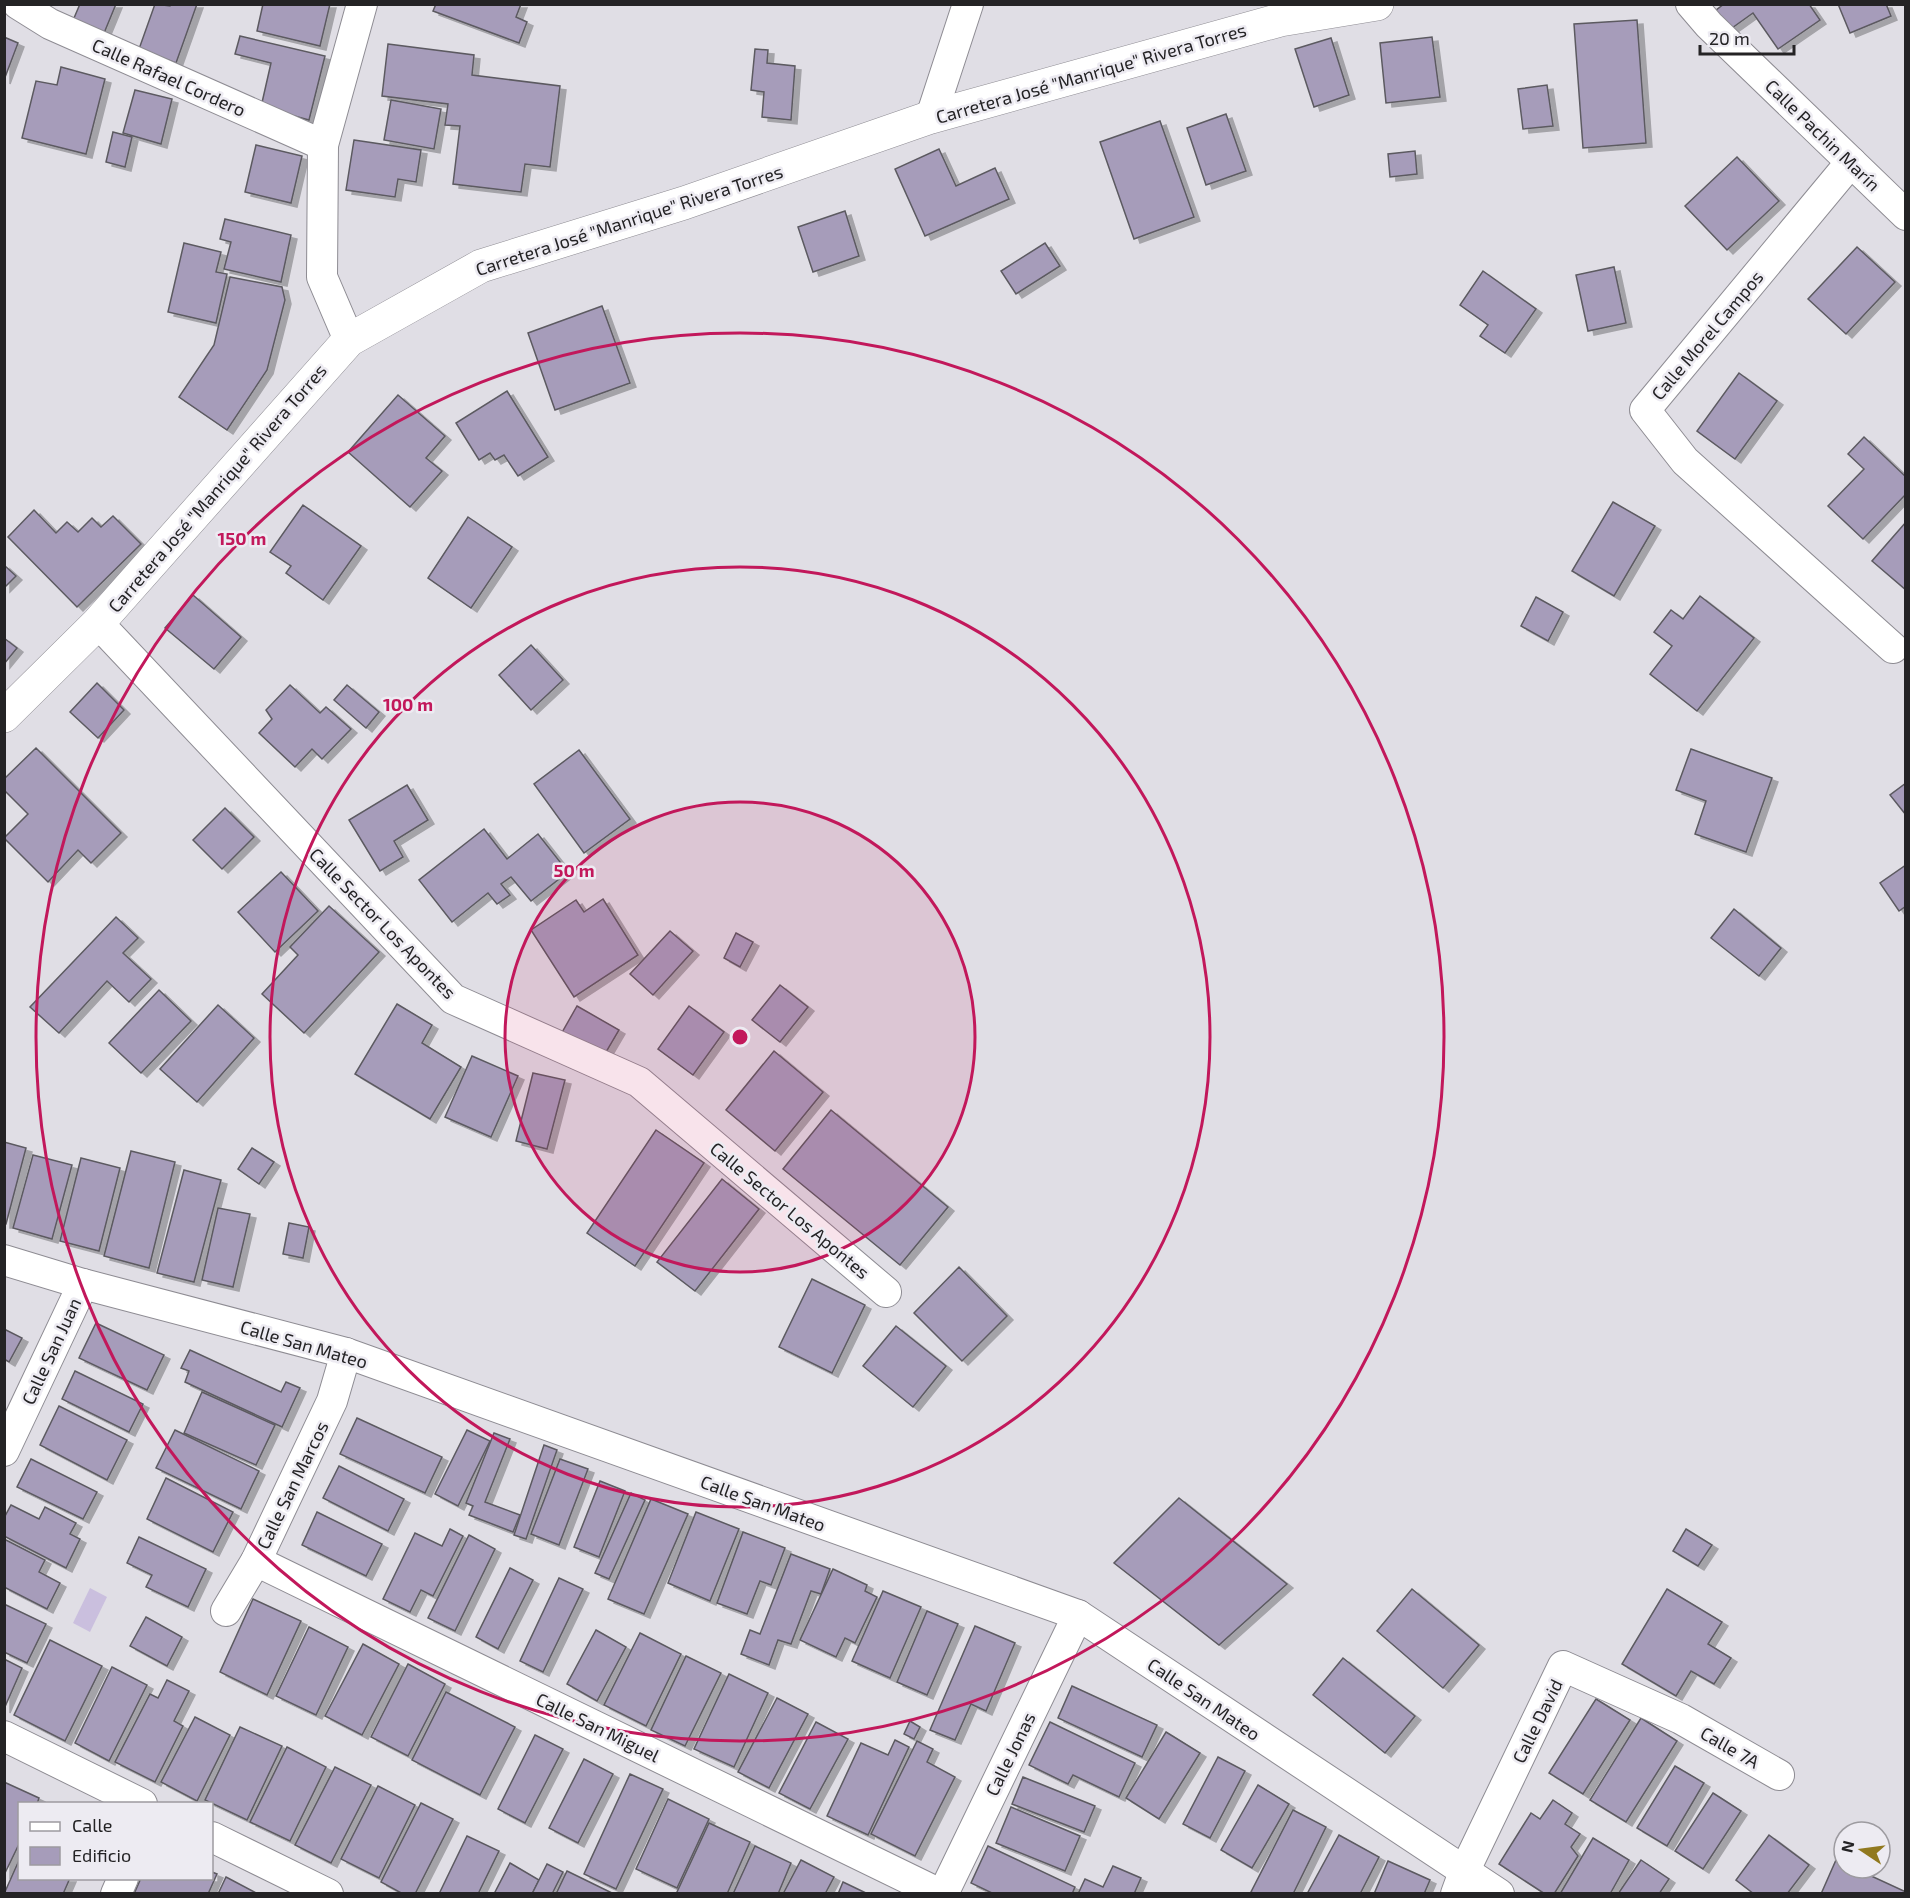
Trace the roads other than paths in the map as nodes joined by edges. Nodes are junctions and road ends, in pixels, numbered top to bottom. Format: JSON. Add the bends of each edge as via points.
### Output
{"nodes":[{"id":1,"x":18,"y":4,"type":"edge"},
{"id":2,"x":362,"y":4,"type":"edge"},
{"id":3,"x":968,"y":4,"type":"edge"},
{"id":4,"x":1377,"y":4,"type":"edge"},
{"id":5,"x":1691,"y":4,"type":"edge"},
{"id":6,"x":931,"y":117,"type":"junction"},
{"id":7,"x":323,"y":145,"type":"junction"},
{"id":8,"x":1851,"y":162,"type":"junction"},
{"id":9,"x":1905,"y":215,"type":"edge"},
{"id":10,"x":349,"y":340,"type":"junction"},
{"id":11,"x":98,"y":623,"type":"junction"},
{"id":12,"x":1893,"y":648,"type":"dead end"},
{"id":13,"x":4,"y":716,"type":"edge"},
{"id":14,"x":4,"y":1260,"type":"edge"},
{"id":15,"x":83,"y":1284,"type":"junction"},
{"id":16,"x":886,"y":1292,"type":"dead end"},
{"id":17,"x":346,"y":1353,"type":"junction"},
{"id":18,"x":4,"y":1451,"type":"edge"},
{"id":19,"x":256,"y":1561,"type":"junction"},
{"id":20,"x":226,"y":1611,"type":"dead end"},
{"id":21,"x":1078,"y":1616,"type":"junction"},
{"id":22,"x":1681,"y":1719,"type":"joint"},
{"id":23,"x":4,"y":1736,"type":"edge"},
{"id":24,"x":1779,"y":1775,"type":"dead end"},
{"id":25,"x":140,"y":1802,"type":"edge"},
{"id":26,"x":213,"y":1837,"type":"edge"},
{"id":27,"x":1460,"y":1883,"type":"edge"},
{"id":28,"x":328,"y":1893,"type":"edge"},
{"id":29,"x":941,"y":1893,"type":"edge"},
{"id":30,"x":1499,"y":1893,"type":"edge"}],
"edges":[{"from":1,"to":7,"type":"street","name":"Calle Rafael Cordero","via":[[50,24]]},
{"from":2,"to":7,"type":"street"},
{"from":3,"to":6,"type":"street"},
{"from":4,"to":6,"type":"street","name":"Carretera José \"Manrique\" Rivera Torres","via":[[1280,20]]},
{"from":5,"to":8,"type":"street","name":"Calle Pachin Marín"},
{"from":6,"to":10,"type":"street","name":"Carretera José \"Manrique\" Rivera Torres","via":[[684,203],[481,266]]},
{"from":7,"to":10,"type":"street","via":[[322,277]]},
{"from":8,"to":9,"type":"street","name":"Calle Pachin Marín"},
{"from":8,"to":12,"type":"street","name":"Calle Morel Campos","via":[[1645,410],[1685,461]]},
{"from":10,"to":11,"type":"street","name":"Carretera José \"Manrique\" Rivera Torres"},
{"from":11,"to":13,"type":"street","name":"Carretera José \"Manrique\" Rivera Torres"},
{"from":11,"to":16,"type":"street","name":"Calle Sector Los Apontes","via":[[453,999],[639,1082]]},
{"from":14,"to":15,"type":"street","name":"Calle San Mateo"},
{"from":15,"to":17,"type":"street","name":"Calle San Mateo"},
{"from":15,"to":18,"type":"street","name":"Calle San Juan"},
{"from":17,"to":19,"type":"street","name":"Calle San Marcos","via":[[332,1401]]},
{"from":17,"to":21,"type":"street","name":"Calle San Mateo"},
{"from":19,"to":20,"type":"street","name":"Calle San Marcos"},
{"from":19,"to":29,"type":"street","name":"Calle San Miguel"},
{"from":21,"to":27,"type":"street","name":"Calle San Mateo"},
{"from":21,"to":29,"type":"street","name":"Calle Jonas"},
{"from":22,"to":24,"type":"street","name":"Calle 7A"},
{"from":22,"to":27,"type":"street","name":"Calle David","via":[[1563,1666]]},
{"from":23,"to":25,"type":"street"},
{"from":26,"to":28,"type":"street"},
{"from":27,"to":30,"type":"street","name":"Calle San Mateo"}]}
